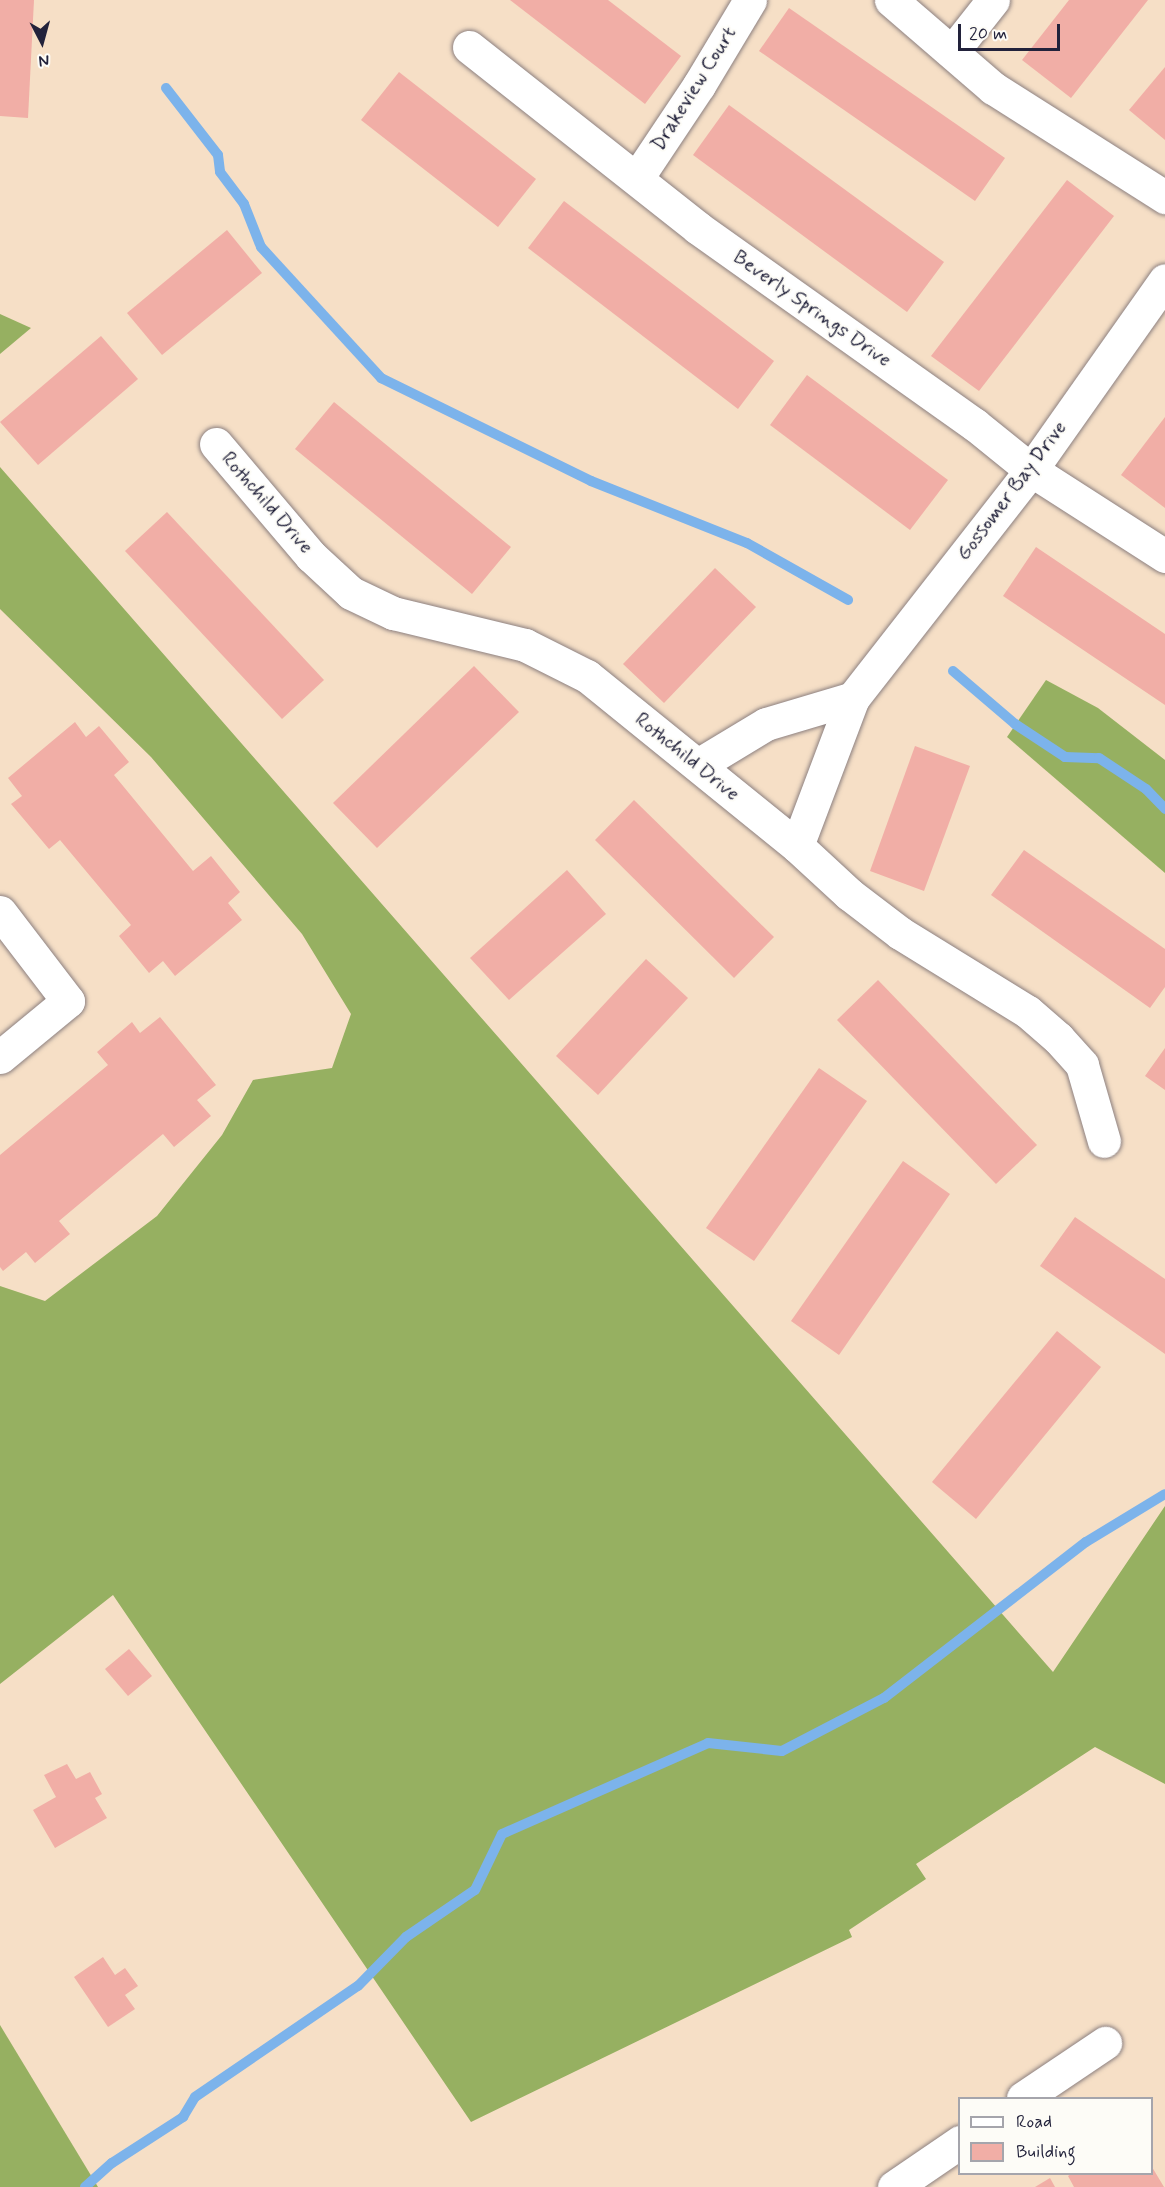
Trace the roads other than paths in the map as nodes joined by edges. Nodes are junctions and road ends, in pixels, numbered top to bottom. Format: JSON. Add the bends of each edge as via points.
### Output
{"nodes":[{"id":1,"x":750,"y":0,"type":"edge"},
{"id":2,"x":891,"y":0,"type":"edge"},
{"id":3,"x":993,"y":0,"type":"edge"},
{"id":4,"x":469,"y":47,"type":"dead end"},
{"id":5,"x":952,"y":52,"type":"junction"},
{"id":6,"x":637,"y":178,"type":"junction"},
{"id":7,"x":1165,"y":197,"type":"edge"},
{"id":8,"x":1165,"y":280,"type":"edge"},
{"id":9,"x":216,"y":444,"type":"dead end"},
{"id":10,"x":1031,"y":470,"type":"junction"},
{"id":11,"x":1165,"y":556,"type":"edge"},
{"id":12,"x":853,"y":698,"type":"junction"},
{"id":13,"x":698,"y":765,"type":"junction"},
{"id":14,"x":797,"y":846,"type":"junction"},
{"id":15,"x":0,"y":912,"type":"edge"},
{"id":16,"x":0,"y":1056,"type":"edge"},
{"id":17,"x":1104,"y":1141,"type":"dead end"},
{"id":18,"x":1104,"y":2043,"type":"dead end"},
{"id":19,"x":1024,"y":2097,"type":"edge"},
{"id":20,"x":958,"y":2143,"type":"edge"},
{"id":21,"x":894,"y":2187,"type":"edge"}],
"edges":[{"from":1,"to":6,"type":"street","name":"Drakeview Court"},
{"from":2,"to":5,"type":"street"},
{"from":3,"to":5,"type":"street"},
{"from":4,"to":6,"type":"street","name":"Beverly Springs Drive"},
{"from":5,"to":7,"type":"street","via":[[993,88]]},
{"from":6,"to":10,"type":"street","name":"Beverly Springs Drive","via":[[698,228],[974,424]]},
{"from":8,"to":10,"type":"street","name":"Gossomer Bay Drive"},
{"from":9,"to":13,"type":"street","name":"Rothchild Drive","via":[[311,556],[351,593],[393,613],[525,645],[587,676]]},
{"from":10,"to":11,"type":"street","name":"Beverly Springs Drive"},
{"from":10,"to":12,"type":"street","name":"Gossomer Bay Drive"},
{"from":12,"to":13,"type":"street","via":[[766,724]]},
{"from":12,"to":14,"type":"street","name":"Gossomer Bay Drive"},
{"from":13,"to":14,"type":"street","name":"Rothchild Drive"},
{"from":14,"to":17,"type":"street","name":"Rothchild Drive","via":[[849,894],[900,933],[1028,1012],[1058,1038],[1082,1065]]},
{"from":15,"to":16,"type":"street","via":[[68,1001]]},
{"from":18,"to":19,"type":"street"},
{"from":20,"to":21,"type":"street"}]}
